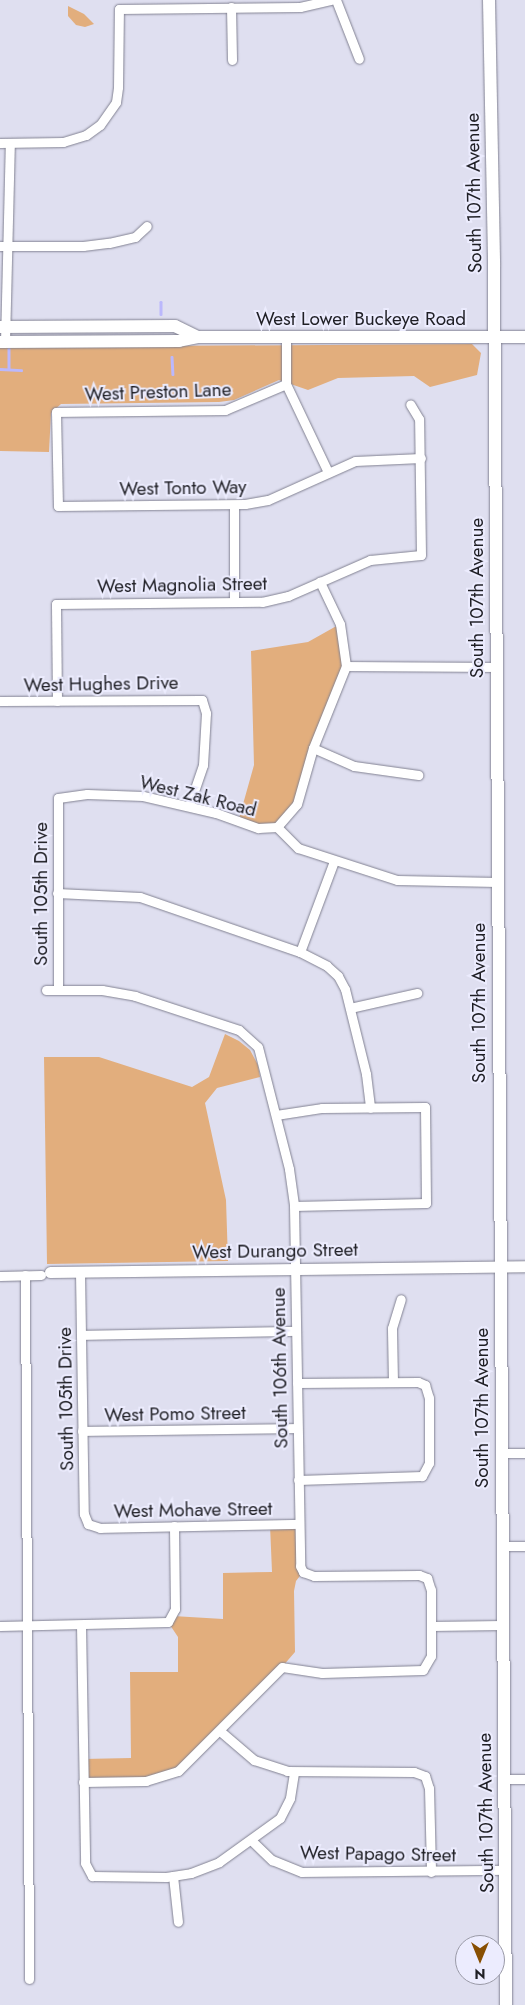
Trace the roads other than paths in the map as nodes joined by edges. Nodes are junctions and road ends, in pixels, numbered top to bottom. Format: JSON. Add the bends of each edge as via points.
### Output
{"nodes":[{"id":1,"x":331,"y":0,"type":"edge"},
{"id":2,"x":336,"y":0,"type":"edge"},
{"id":3,"x":489,"y":0,"type":"edge"},
{"id":4,"x":175,"y":4,"type":"edge"},
{"id":5,"x":231,"y":7,"type":"junction"},
{"id":6,"x":359,"y":59,"type":"dead end"},
{"id":7,"x":232,"y":60,"type":"dead end"},
{"id":8,"x":5,"y":143,"type":"edge"},
{"id":9,"x":148,"y":226,"type":"dead end"},
{"id":10,"x":4,"y":246,"type":"edge"},
{"id":11,"x":3,"y":327,"type":"edge"},
{"id":12,"x":198,"y":337,"type":"junction"},
{"id":13,"x":494,"y":337,"type":"junction"},
{"id":14,"x":525,"y":337,"type":"edge"},
{"id":15,"x":286,"y":339,"type":"junction"},
{"id":16,"x":2,"y":342,"type":"edge"},
{"id":17,"x":286,"y":384,"type":"junction"},
{"id":18,"x":410,"y":404,"type":"dead end"},
{"id":19,"x":421,"y":458,"type":"junction"},
{"id":20,"x":328,"y":472,"type":"junction"},
{"id":21,"x":58,"y":506,"type":"joint"},
{"id":22,"x":234,"y":506,"type":"junction"},
{"id":23,"x":320,"y":582,"type":"junction"},
{"id":24,"x":234,"y":602,"type":"junction"},
{"id":25,"x":346,"y":666,"type":"junction"},
{"id":26,"x":496,"y":667,"type":"junction"},
{"id":27,"x":0,"y":701,"type":"edge"},
{"id":28,"x":57,"y":701,"type":"junction"},
{"id":29,"x":313,"y":748,"type":"junction"},
{"id":30,"x":418,"y":775,"type":"dead end"},
{"id":31,"x":58,"y":798,"type":"joint"},
{"id":32,"x":189,"y":806,"type":"junction"},
{"id":33,"x":277,"y":827,"type":"junction"},
{"id":34,"x":334,"y":861,"type":"junction"},
{"id":35,"x":497,"y":882,"type":"junction"},
{"id":36,"x":57,"y":893,"type":"junction"},
{"id":37,"x":300,"y":952,"type":"junction"},
{"id":38,"x":46,"y":990,"type":"dead end"},
{"id":39,"x":58,"y":990,"type":"junction"},
{"id":40,"x":417,"y":993,"type":"dead end"},
{"id":41,"x":350,"y":1008,"type":"junction"},
{"id":42,"x":370,"y":1108,"type":"junction"},
{"id":43,"x":276,"y":1115,"type":"junction"},
{"id":44,"x":294,"y":1206,"type":"junction"},
{"id":45,"x":500,"y":1266,"type":"junction"},
{"id":46,"x":525,"y":1266,"type":"edge"},
{"id":47,"x":295,"y":1269,"type":"junction"},
{"id":48,"x":80,"y":1272,"type":"junction"},
{"id":49,"x":46,"y":1274,"type":"joint"},
{"id":50,"x":0,"y":1276,"type":"edge"},
{"id":51,"x":25,"y":1276,"type":"junction"},
{"id":52,"x":401,"y":1299,"type":"dead end"},
{"id":53,"x":296,"y":1331,"type":"junction"},
{"id":54,"x":81,"y":1335,"type":"junction"},
{"id":55,"x":393,"y":1382,"type":"junction"},
{"id":56,"x":297,"y":1383,"type":"junction"},
{"id":57,"x":297,"y":1428,"type":"junction"},
{"id":58,"x":82,"y":1431,"type":"junction"},
{"id":59,"x":501,"y":1453,"type":"junction"},
{"id":60,"x":525,"y":1453,"type":"edge"},
{"id":61,"x":298,"y":1480,"type":"junction"},
{"id":62,"x":88,"y":1524,"type":"joint"},
{"id":63,"x":299,"y":1524,"type":"junction"},
{"id":64,"x":174,"y":1526,"type":"junction"},
{"id":65,"x":502,"y":1546,"type":"junction"},
{"id":66,"x":525,"y":1546,"type":"edge"},
{"id":67,"x":28,"y":1625,"type":"junction"},
{"id":68,"x":81,"y":1625,"type":"junction"},
{"id":69,"x":502,"y":1625,"type":"junction"},
{"id":70,"x":0,"y":1626,"type":"edge"},
{"id":71,"x":431,"y":1626,"type":"junction"},
{"id":72,"x":220,"y":1731,"type":"junction"},
{"id":73,"x":294,"y":1772,"type":"junction"},
{"id":74,"x":504,"y":1779,"type":"junction"},
{"id":75,"x":525,"y":1779,"type":"edge"},
{"id":76,"x":83,"y":1782,"type":"junction"},
{"id":77,"x":252,"y":1841,"type":"junction"},
{"id":78,"x":506,"y":1870,"type":"junction"},
{"id":79,"x":431,"y":1872,"type":"junction"},
{"id":80,"x":173,"y":1876,"type":"junction"},
{"id":81,"x":178,"y":1922,"type":"dead end"},
{"id":82,"x":29,"y":1979,"type":"dead end"},
{"id":83,"x":506,"y":2005,"type":"edge"}],
"edges":[{"from":1,"to":5,"type":"street","via":[[300,7]]},
{"from":2,"to":6,"type":"street"},
{"from":3,"to":13,"type":"main road","name":"South 107th Avenue"},
{"from":4,"to":5,"type":"street"},
{"from":4,"to":8,"type":"street","via":[[119,9],[116,102],[100,125],[86,135],[63,142]]},
{"from":5,"to":7,"type":"street"},
{"from":8,"to":10,"type":"street"},
{"from":9,"to":10,"type":"street","via":[[135,236],[109,243]]},
{"from":10,"to":11,"type":"street"},
{"from":11,"to":12,"type":"main road","name":"West Lower Buckeye Road","via":[[175,326]]},
{"from":11,"to":16,"type":"street"},
{"from":12,"to":15,"type":"main road","name":"West Lower Buckeye Road"},
{"from":12,"to":16,"type":"main road","name":"West Lower Buckeye Road","via":[[179,341]]},
{"from":13,"to":14,"type":"main road","name":"West Lower Buckeye Road"},
{"from":13,"to":15,"type":"main road","name":"West Lower Buckeye Road"},
{"from":13,"to":26,"type":"main road","name":"South 107th Avenue"},
{"from":15,"to":17,"type":"street"},
{"from":17,"to":20,"type":"street"},
{"from":17,"to":21,"type":"street","name":"West Preston Lane","via":[[225,410],[56,412]]},
{"from":18,"to":19,"type":"street","via":[[420,419]]},
{"from":19,"to":20,"type":"street","name":"West Tonto Way","via":[[370,458]]},
{"from":19,"to":23,"type":"street","name":"West Magnolia Street","via":[[421,555],[370,560]]},
{"from":20,"to":22,"type":"street","name":"West Tonto Way","via":[[268,500]]},
{"from":21,"to":22,"type":"street","name":"West Tonto Way"},
{"from":22,"to":24,"type":"street"},
{"from":23,"to":24,"type":"street","name":"West Magnolia Street","via":[[277,599]]},
{"from":23,"to":25,"type":"street","via":[[340,624]]},
{"from":24,"to":28,"type":"street","name":"West Magnolia Street","via":[[56,604]]},
{"from":25,"to":26,"type":"street"},
{"from":25,"to":29,"type":"street"},
{"from":26,"to":35,"type":"main road","name":"South 107th Avenue"},
{"from":27,"to":28,"type":"street","name":"West Hughes Drive"},
{"from":28,"to":32,"type":"street","name":"West Hughes Drive","via":[[202,700],[206,713],[203,765]]},
{"from":29,"to":30,"type":"street","via":[[354,766]]},
{"from":29,"to":33,"type":"street","via":[[297,804]]},
{"from":31,"to":32,"type":"street","name":"West Zak Road","via":[[115,794]]},
{"from":31,"to":36,"type":"street","name":"South 105th Drive"},
{"from":32,"to":33,"type":"street","name":"West Zak Road","via":[[258,828]]},
{"from":33,"to":34,"type":"street","name":"West Zak Road","via":[[298,848]]},
{"from":34,"to":35,"type":"street","name":"West Zak Road","via":[[397,880]]},
{"from":34,"to":37,"type":"street"},
{"from":35,"to":45,"type":"main road","name":"South 107th Avenue"},
{"from":36,"to":37,"type":"street","via":[[140,897]]},
{"from":36,"to":39,"type":"street","name":"South 105th Drive"},
{"from":37,"to":41,"type":"street","via":[[333,970],[342,982]]},
{"from":38,"to":39,"type":"street"},
{"from":39,"to":43,"type":"street","name":"South 106th Avenue","via":[[102,990],[135,996],[239,1030],[258,1047]]},
{"from":40,"to":41,"type":"street"},
{"from":41,"to":42,"type":"street","via":[[366,1074]]},
{"from":42,"to":43,"type":"street","via":[[311,1109]]},
{"from":42,"to":44,"type":"street","via":[[425,1107],[426,1203]]},
{"from":43,"to":44,"type":"street","name":"South 106th Avenue"},
{"from":44,"to":47,"type":"street","name":"South 106th Avenue"},
{"from":45,"to":46,"type":"street","name":"West Durango Street"},
{"from":45,"to":47,"type":"street","name":"West Durango Street"},
{"from":45,"to":59,"type":"main road","name":"South 107th Avenue"},
{"from":47,"to":48,"type":"street","name":"West Durango Street"},
{"from":47,"to":53,"type":"street","name":"South 106th Avenue"},
{"from":48,"to":49,"type":"street","name":"West Durango Street"},
{"from":48,"to":54,"type":"street","name":"South 105th Drive"},
{"from":49,"to":51,"type":"street","name":"West Durango Street"},
{"from":50,"to":51,"type":"street","name":"West Durango Street"},
{"from":51,"to":67,"type":"street"},
{"from":52,"to":55,"type":"street","via":[[392,1328]]},
{"from":53,"to":54,"type":"street"},
{"from":53,"to":56,"type":"street","name":"South 106th Avenue"},
{"from":54,"to":58,"type":"street","name":"South 105th Drive"},
{"from":55,"to":56,"type":"street"},
{"from":55,"to":61,"type":"street","via":[[425,1385],[429,1398],[429,1463],[425,1474],[414,1478]]},
{"from":56,"to":57,"type":"street","name":"South 106th Avenue"},
{"from":57,"to":58,"type":"street","name":"West Pomo Street"},
{"from":57,"to":61,"type":"street","name":"South 106th Avenue"},
{"from":58,"to":62,"type":"street","name":"South 105th Drive","via":[[84,1514]]},
{"from":59,"to":60,"type":"street"},
{"from":59,"to":65,"type":"main road","name":"South 107th Avenue"},
{"from":61,"to":63,"type":"street","name":"South 106th Avenue"},
{"from":62,"to":64,"type":"street","name":"West Mohave Street","via":[[100,1528]]},
{"from":63,"to":64,"type":"street","name":"West Mohave Street"},
{"from":63,"to":71,"type":"street","name":"South 106th Avenue","via":[[300,1562],[304,1572],[314,1576],[414,1574],[427,1578]]},
{"from":64,"to":68,"type":"street","via":[[175,1609],[171,1620],[161,1624]]},
{"from":65,"to":66,"type":"street"},
{"from":65,"to":69,"type":"main road","name":"South 107th Avenue"},
{"from":67,"to":68,"type":"street"},
{"from":67,"to":70,"type":"street"},
{"from":67,"to":82,"type":"street"},
{"from":68,"to":76,"type":"street"},
{"from":69,"to":71,"type":"street"},
{"from":69,"to":74,"type":"main road","name":"South 107th Avenue"},
{"from":71,"to":72,"type":"street","via":[[431,1656],[426,1668],[322,1673],[282,1667]]},
{"from":72,"to":73,"type":"street","via":[[254,1760]]},
{"from":72,"to":76,"type":"street","via":[[189,1763],[163,1778]]},
{"from":73,"to":77,"type":"street","via":[[284,1812],[275,1824]]},
{"from":73,"to":79,"type":"street","via":[[414,1772],[425,1776],[429,1788]]},
{"from":74,"to":75,"type":"street"},
{"from":74,"to":78,"type":"main road","name":"South 107th Avenue"},
{"from":76,"to":80,"type":"street","via":[[85,1863],[89,1874],[101,1878]]},
{"from":77,"to":79,"type":"street","name":"West Papago Street","via":[[272,1860],[302,1872]]},
{"from":77,"to":80,"type":"street","via":[[210,1867]]},
{"from":78,"to":79,"type":"street","name":"West Papago Street"},
{"from":78,"to":83,"type":"main road","name":"South 107th Avenue"},
{"from":80,"to":81,"type":"street"}]}
